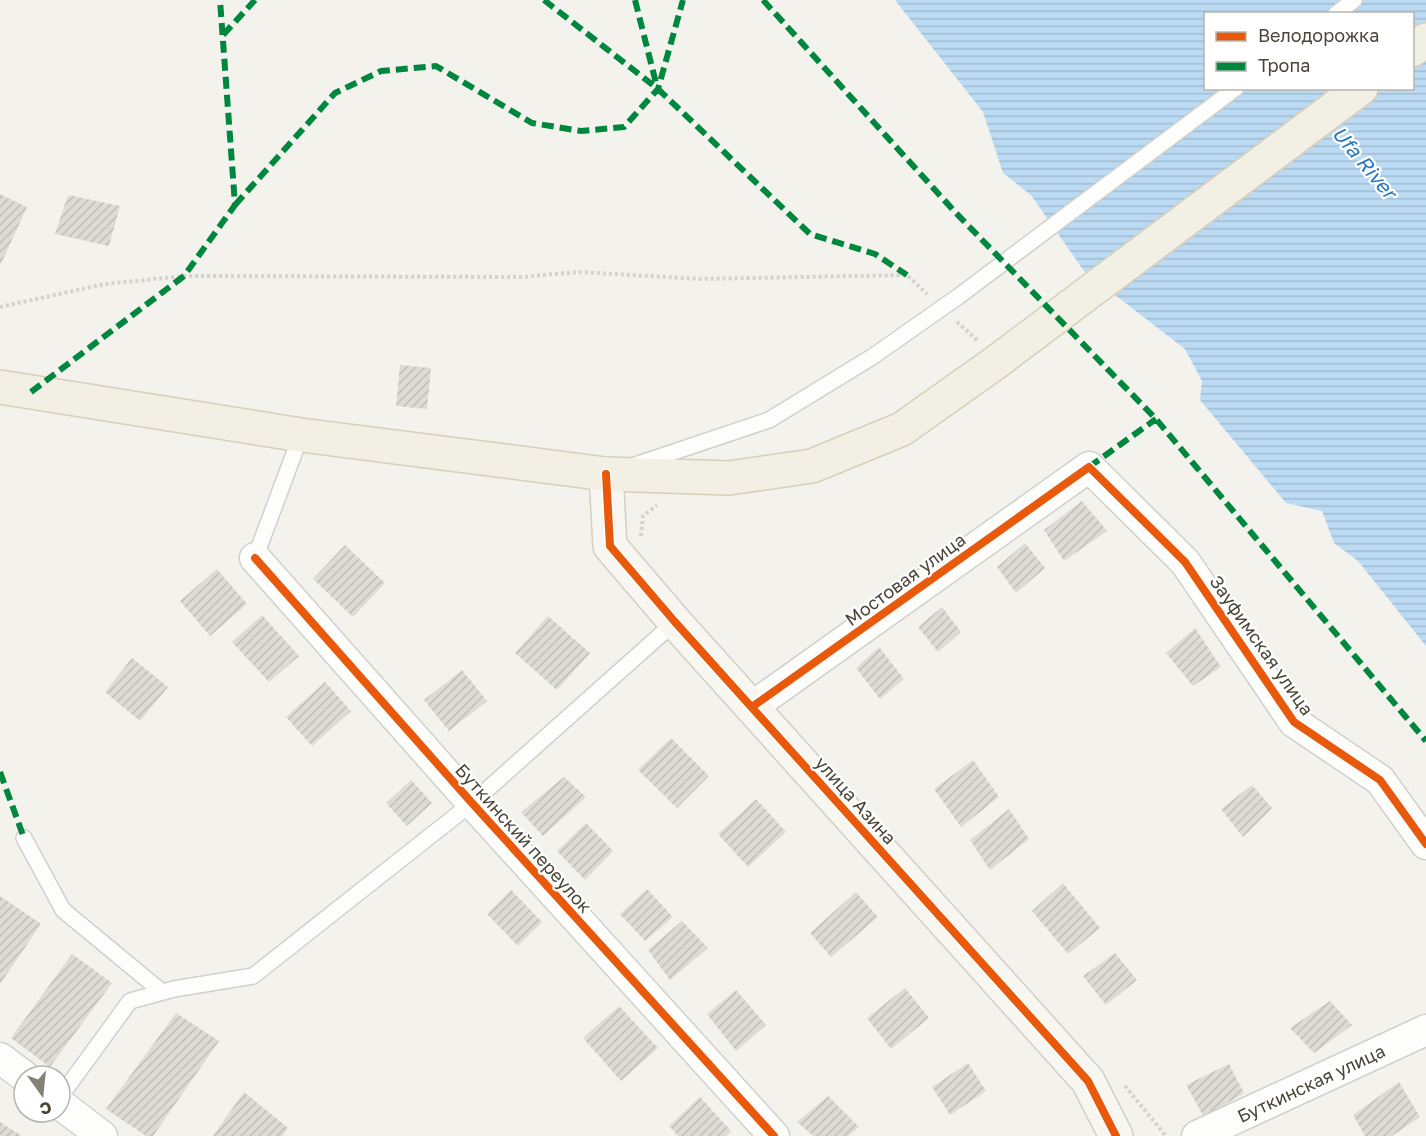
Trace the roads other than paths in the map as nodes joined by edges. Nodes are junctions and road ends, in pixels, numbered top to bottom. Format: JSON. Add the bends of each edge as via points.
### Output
{"nodes":[{"id":1,"x":1354,"y":0,"type":"edge"},
{"id":2,"x":1339,"y":12,"type":"edge"},
{"id":3,"x":1426,"y":40,"type":"edge"},
{"id":4,"x":1414,"y":49,"type":"edge"},
{"id":5,"x":1233,"y":90,"type":"edge"},
{"id":6,"x":1358,"y":90,"type":"edge"},
{"id":7,"x":0,"y":372,"type":"edge"},
{"id":8,"x":16,"y":390,"type":"edge"},
{"id":9,"x":301,"y":435,"type":"junction"},
{"id":10,"x":606,"y":474,"type":"junction"},
{"id":11,"x":1075,"y":474,"type":"joint"},
{"id":12,"x":255,"y":558,"type":"joint"},
{"id":13,"x":675,"y":622,"type":"junction"},
{"id":14,"x":752,"y":707,"type":"junction"},
{"id":15,"x":471,"y":803,"type":"junction"},
{"id":16,"x":24,"y":838,"type":"dead end"},
{"id":17,"x":1426,"y":844,"type":"edge"},
{"id":18,"x":162,"y":992,"type":"junction"},
{"id":19,"x":1426,"y":1030,"type":"edge"},
{"id":20,"x":72,"y":1081,"type":"edge"},
{"id":21,"x":72,"y":1113,"type":"edge"},
{"id":22,"x":102,"y":1136,"type":"edge"},
{"id":23,"x":774,"y":1136,"type":"edge"},
{"id":24,"x":1116,"y":1136,"type":"edge"},
{"id":25,"x":1197,"y":1136,"type":"edge"}],
"edges":[{"from":1,"to":2,"type":"lane"},
{"from":3,"to":4,"type":"main road"},
{"from":5,"to":10,"type":"lane","via":[[872,357],[769,420]]},
{"from":6,"to":10,"type":"main road","via":[[989,354],[902,429],[812,466],[729,478]]},
{"from":7,"to":8,"type":"street"},
{"from":8,"to":9,"type":"main road"},
{"from":9,"to":10,"type":"main road"},
{"from":9,"to":12,"type":"lane"},
{"from":10,"to":13,"type":"street","name":"улица Азина","via":[[610,546]]},
{"from":11,"to":14,"type":"street","name":"Мостовая улица"},
{"from":11,"to":17,"type":"street","name":"Зауфимская улица","via":[[1089,467],[1185,562],[1294,722],[1380,780]]},
{"from":12,"to":15,"type":"street","name":"Буткинский переулок"},
{"from":13,"to":14,"type":"street","name":"улица Азина"},
{"from":13,"to":15,"type":"lane"},
{"from":14,"to":24,"type":"street","name":"улица Азина","via":[[1088,1081]]},
{"from":15,"to":18,"type":"lane","via":[[253,976]]},
{"from":15,"to":23,"type":"street","name":"Буткинский переулок"},
{"from":16,"to":18,"type":"lane","via":[[63,910]]},
{"from":18,"to":20,"type":"lane","via":[[130,1001]]},
{"from":19,"to":25,"type":"street","name":"Буткинская улица"},
{"from":21,"to":22,"type":"street"}]}
